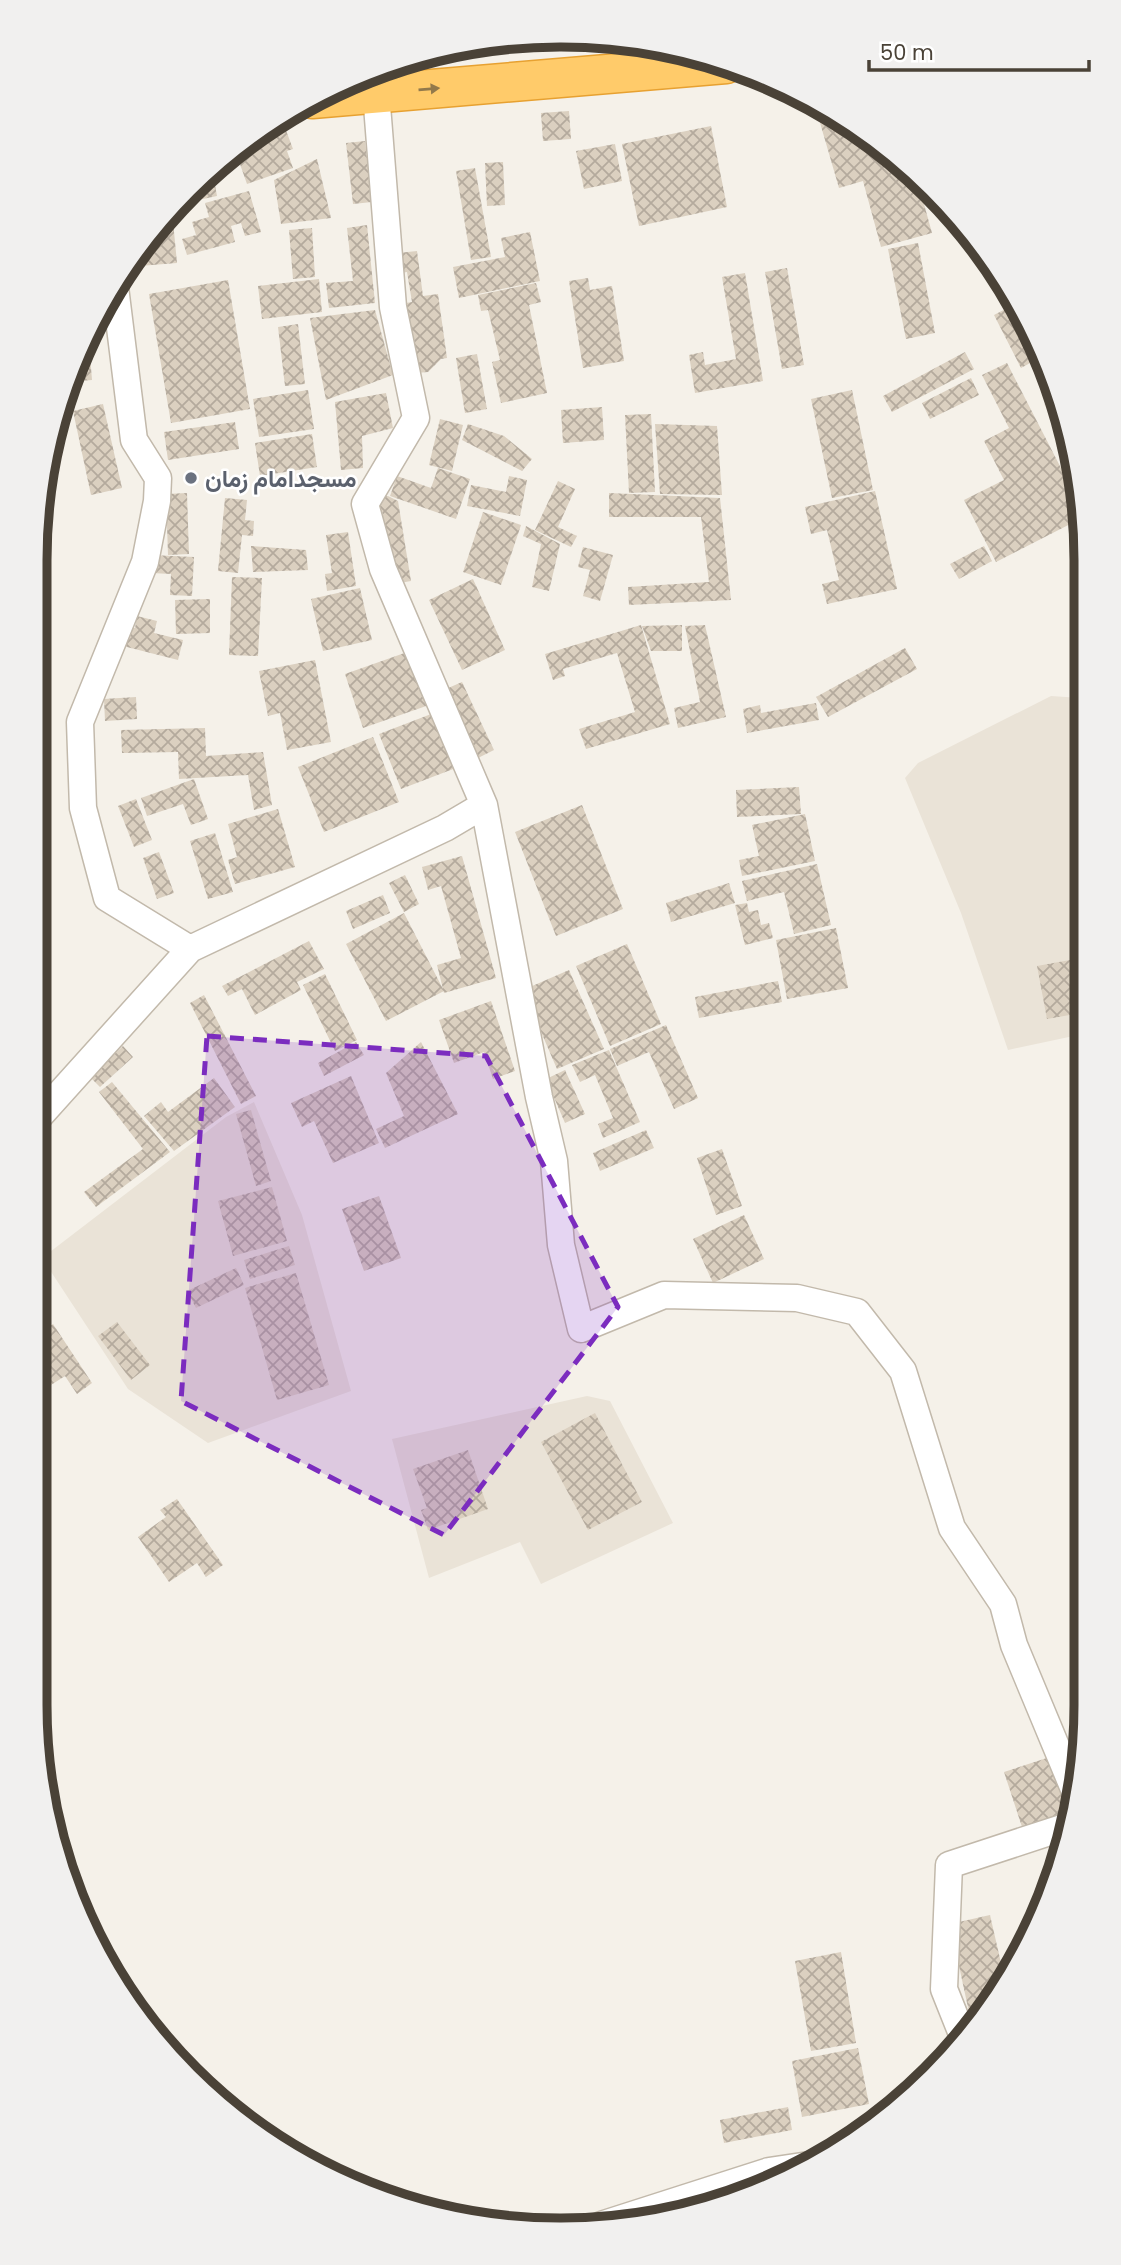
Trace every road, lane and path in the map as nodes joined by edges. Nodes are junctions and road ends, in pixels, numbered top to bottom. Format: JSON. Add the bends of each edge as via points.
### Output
{"nodes":[{"id":1,"x":698,"y":66,"type":"edge"},
{"id":2,"x":376,"y":93,"type":"junction"},
{"id":3,"x":341,"y":96,"type":"edge"},
{"id":4,"x":117,"y":303,"type":"edge"},
{"id":5,"x":484,"y":805,"type":"junction"},
{"id":6,"x":190,"y":948,"type":"junction"},
{"id":7,"x":47,"y":1108,"type":"edge"},
{"id":8,"x":1068,"y":1776,"type":"edge"},
{"id":9,"x":1058,"y":1829,"type":"edge"},
{"id":10,"x":959,"y":2028,"type":"edge"},
{"id":11,"x":778,"y":2170,"type":"edge"},
{"id":12,"x":648,"y":2210,"type":"edge"}],
"edges":[{"from":2,"to":1,"type":"highway","one_way":true},
{"from":2,"to":3,"type":"highway"},
{"from":2,"to":5,"type":"street","via":[[393,307],[416,418],[365,504],[383,569]]},
{"from":4,"to":6,"type":"street","via":[[134,440],[158,478],[157,500],[145,562],[80,722],[83,808],[107,898]]},
{"from":5,"to":6,"type":"street","via":[[445,828]]},
{"from":5,"to":8,"type":"street","via":[[554,1161],[561,1245],[581,1329],[664,1294],[797,1298],[857,1312],[903,1371],[952,1528],[1003,1604],[1014,1645]]},
{"from":6,"to":7,"type":"street"},
{"from":9,"to":10,"type":"street","via":[[948,1865],[944,1989]]},
{"from":11,"to":12,"type":"street"}]}
